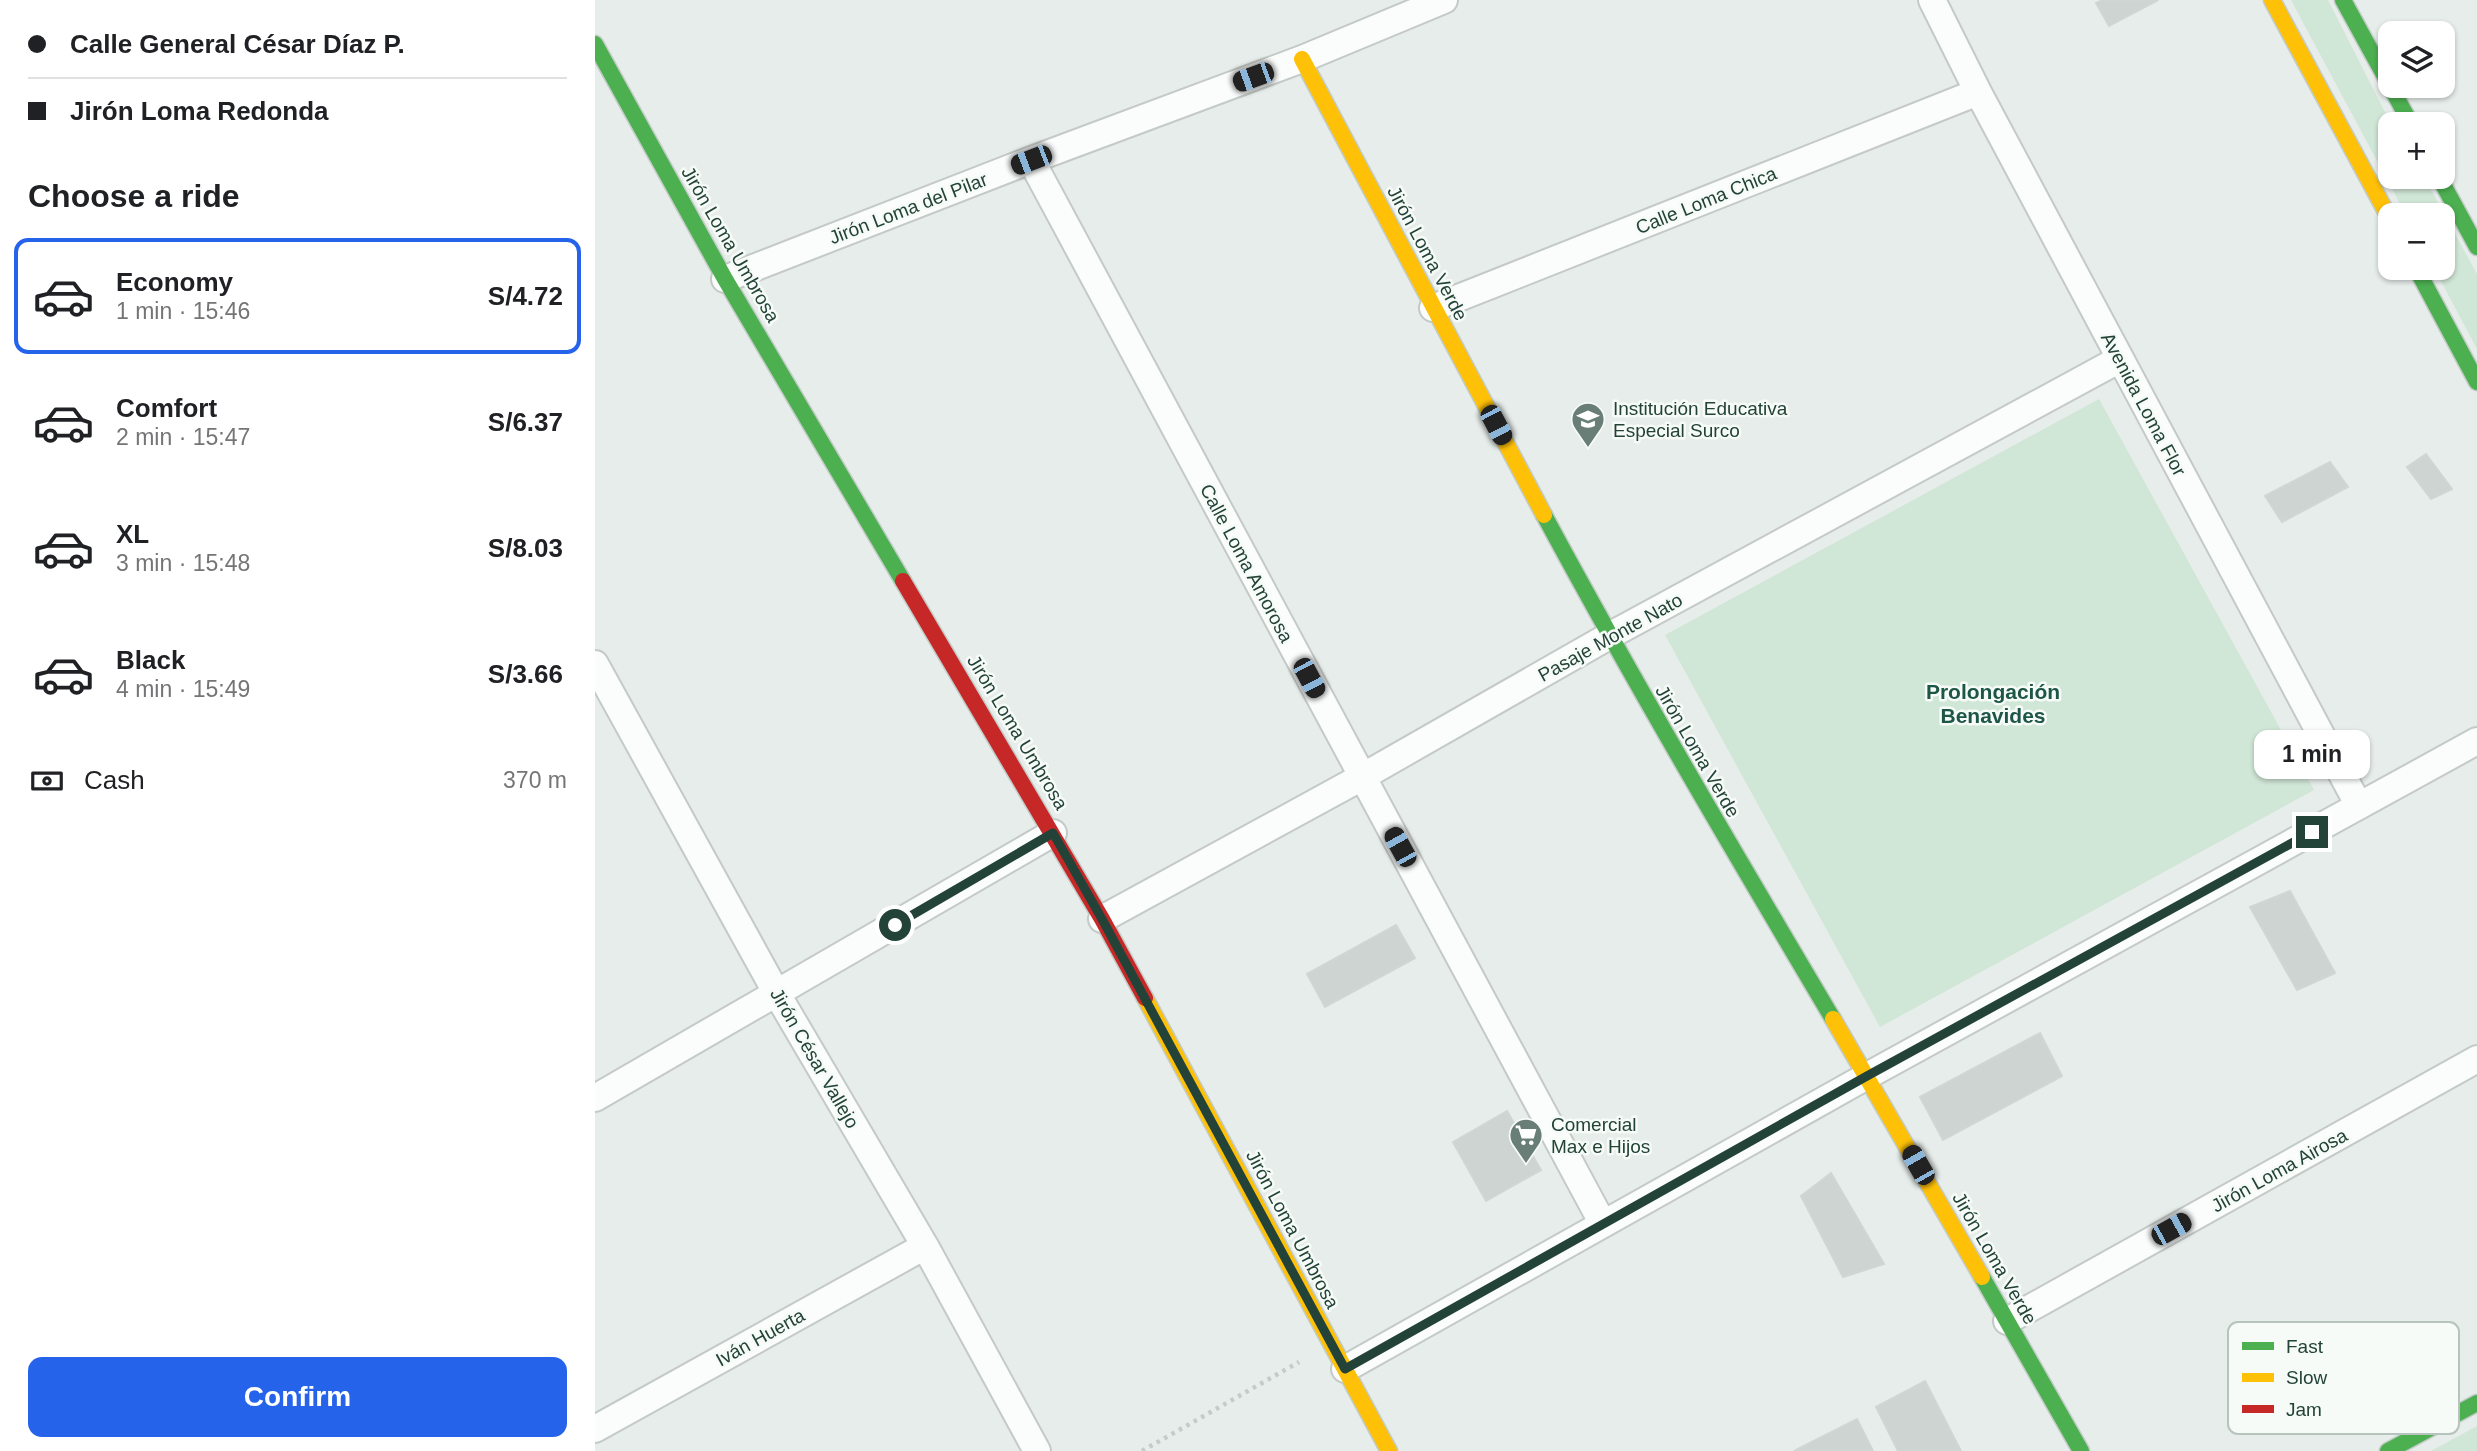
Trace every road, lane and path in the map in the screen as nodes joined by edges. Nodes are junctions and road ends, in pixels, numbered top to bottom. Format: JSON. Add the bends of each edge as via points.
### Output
{"nodes":[{"id":1,"x":1932,"y":0,"type":"edge"},
{"id":2,"x":2272,"y":0,"type":"edge"},
{"id":3,"x":2343,"y":0,"type":"edge"},
{"id":4,"x":1428,"y":3,"type":"edge"},
{"id":5,"x":595,"y":44,"type":"edge"},
{"id":6,"x":1302,"y":59,"type":"junction"},
{"id":7,"x":1978,"y":92,"type":"junction"},
{"id":8,"x":2404,"y":112,"type":"edge"},
{"id":9,"x":1031,"y":160,"type":"junction"},
{"id":10,"x":2446,"y":189,"type":"edge"},
{"id":11,"x":2382,"y":203,"type":"edge"},
{"id":12,"x":2477,"y":247,"type":"edge"},
{"id":13,"x":725,"y":279,"type":"junction"},
{"id":14,"x":2422,"y":280,"type":"edge"},
{"id":15,"x":1433,"y":308,"type":"junction"},
{"id":16,"x":2120,"y":359,"type":"junction"},
{"id":17,"x":2477,"y":382,"type":"edge"},
{"id":18,"x":1609,"y":636,"type":"junction"},
{"id":19,"x":595,"y":664,"type":"edge"},
{"id":20,"x":2477,"y":741,"type":"edge"},
{"id":21,"x":1362,"y":777,"type":"junction"},
{"id":22,"x":2359,"y":806,"type":"junction"},
{"id":23,"x":1053,"y":833,"type":"junction"},
{"id":24,"x":1102,"y":919,"type":"junction"},
{"id":25,"x":777,"y":994,"type":"junction"},
{"id":26,"x":2477,"y":1059,"type":"edge"},
{"id":27,"x":1867,"y":1076,"type":"junction"},
{"id":28,"x":595,"y":1098,"type":"edge"},
{"id":29,"x":1603,"y":1224,"type":"junction"},
{"id":30,"x":925,"y":1246,"type":"junction"},
{"id":31,"x":2007,"y":1321,"type":"junction"},
{"id":32,"x":1332,"y":1345,"type":"junction"},
{"id":33,"x":1345,"y":1369,"type":"junction"},
{"id":34,"x":2477,"y":1403,"type":"edge"},
{"id":35,"x":2459,"y":1413,"type":"edge"},
{"id":36,"x":595,"y":1429,"type":"edge"},
{"id":37,"x":2420,"y":1434,"type":"edge"},
{"id":38,"x":1037,"y":1451,"type":"edge"},
{"id":39,"x":1142,"y":1451,"type":"edge"},
{"id":40,"x":1389,"y":1451,"type":"edge"},
{"id":41,"x":2081,"y":1451,"type":"edge"},
{"id":42,"x":2388,"y":1451,"type":"edge"}],
"edges":[{"from":1,"to":7,"type":"street","name":"Avenida Loma Flor"},
{"from":2,"to":11,"type":"street"},
{"from":3,"to":8,"type":"street"},
{"from":4,"to":6,"type":"street","name":"Jirón Loma del Pilar"},
{"from":5,"to":13,"type":"street","name":"Jirón Loma Umbrosa"},
{"from":6,"to":9,"type":"street","name":"Jirón Loma del Pilar"},
{"from":6,"to":15,"type":"street","name":"Jirón Loma Verde"},
{"from":7,"to":15,"type":"street","name":"Calle Loma Chica"},
{"from":7,"to":16,"type":"street","name":"Avenida Loma Flor"},
{"from":9,"to":13,"type":"street","name":"Jirón Loma del Pilar"},
{"from":9,"to":21,"type":"street","name":"Calle Loma Amorosa"},
{"from":10,"to":12,"type":"street"},
{"from":13,"to":23,"type":"street","name":"Jirón Loma Umbrosa"},
{"from":14,"to":17,"type":"street"},
{"from":15,"to":18,"type":"street","name":"Jirón Loma Verde"},
{"from":16,"to":18,"type":"street","name":"Pasaje Monte Nato"},
{"from":16,"to":22,"type":"street","name":"Avenida Loma Flor"},
{"from":18,"to":21,"type":"street","name":"Pasaje Monte Nato"},
{"from":18,"to":27,"type":"street","name":"Jirón Loma Verde"},
{"from":19,"to":25,"type":"street","name":"Jirón César Vallejo"},
{"from":20,"to":22,"type":"street"},
{"from":21,"to":24,"type":"street","name":"Pasaje Monte Nato"},
{"from":21,"to":29,"type":"street","name":"Calle Loma Amorosa"},
{"from":22,"to":27,"type":"street"},
{"from":23,"to":24,"type":"street","name":"Jirón Loma Umbrosa"},
{"from":23,"to":25,"type":"street"},
{"from":24,"to":32,"type":"street","name":"Jirón Loma Umbrosa"},
{"from":25,"to":28,"type":"street"},
{"from":25,"to":30,"type":"street","name":"Jirón César Vallejo"},
{"from":26,"to":31,"type":"street","name":"Jirón Loma Airosa"},
{"from":27,"to":29,"type":"street"},
{"from":27,"to":31,"type":"street","name":"Jirón Loma Verde"},
{"from":29,"to":33,"type":"street"},
{"from":30,"to":36,"type":"street","name":"Iván Huerta"},
{"from":30,"to":38,"type":"street","name":"Jirón César Vallejo"},
{"from":31,"to":41,"type":"street","name":"Jirón Loma Verde"},
{"from":32,"to":33,"type":"street","name":"Jirón Loma Umbrosa"},
{"from":32,"to":39,"type":"path"},
{"from":33,"to":40,"type":"street","name":"Jirón Loma Umbrosa"},
{"from":34,"to":35,"type":"street"},
{"from":37,"to":42,"type":"street"}]}
